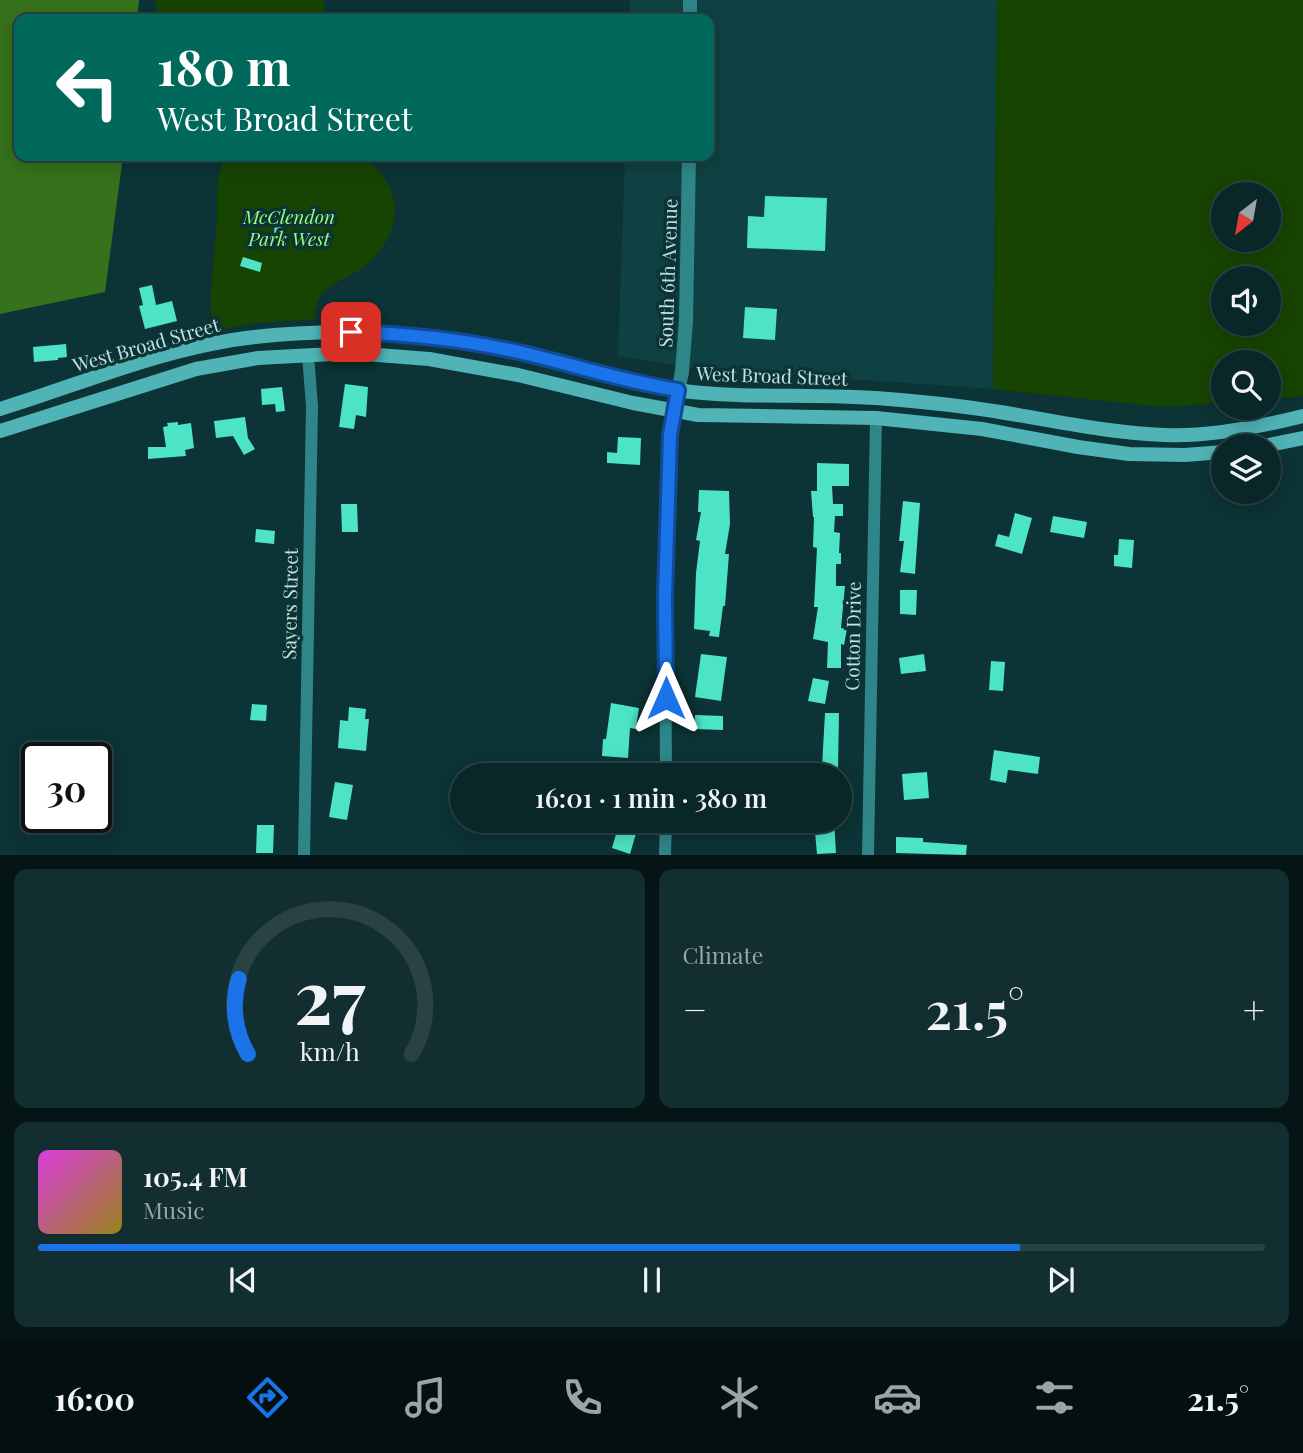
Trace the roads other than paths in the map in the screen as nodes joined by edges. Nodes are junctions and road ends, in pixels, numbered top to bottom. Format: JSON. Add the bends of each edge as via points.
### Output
{"nodes":[{"id":1,"x":689,"y":161,"type":"edge"},
{"id":2,"x":307,"y":334,"type":"junction"},
{"id":3,"x":308,"y":355,"type":"junction"},
{"id":4,"x":678,"y":390,"type":"junction"},
{"id":5,"x":877,"y":398,"type":"junction"},
{"id":6,"x":0,"y":409,"type":"edge"},
{"id":7,"x":674,"y":411,"type":"junction"},
{"id":8,"x":1303,"y":416,"type":"edge"},
{"id":9,"x":876,"y":418,"type":"junction"},
{"id":10,"x":0,"y":431,"type":"edge"},
{"id":11,"x":1303,"y":438,"type":"edge"},
{"id":12,"x":1281,"y":443,"type":"edge"},
{"id":13,"x":1211,"y":453,"type":"edge"},
{"id":14,"x":666,"y":763,"type":"edge"},
{"id":15,"x":666,"y":833,"type":"edge"},
{"id":16,"x":303,"y":855,"type":"edge"},
{"id":17,"x":665,"y":855,"type":"edge"},
{"id":18,"x":868,"y":855,"type":"edge"}],
"edges":[{"from":1,"to":4,"type":"street","name":"South 6th Avenue","via":[[686,321]]},
{"from":2,"to":3,"type":"main road"},
{"from":2,"to":4,"type":"main road","name":"West Broad Street","via":[[396,334],[484,345]]},
{"from":2,"to":6,"type":"main road","name":"West Broad Street","via":[[196,347]]},
{"from":3,"to":7,"type":"main road","name":"West Broad Street","via":[[429,359]]},
{"from":3,"to":10,"type":"main road","name":"West Broad Street","via":[[196,369]]},
{"from":3,"to":16,"type":"street","name":"Sayers Street","via":[[312,413]]},
{"from":4,"to":5,"type":"main road","name":"West Broad Street","via":[[730,396]]},
{"from":4,"to":7,"type":"main road"},
{"from":5,"to":8,"type":"main road","name":"West Broad Street","via":[[1168,435]]},
{"from":5,"to":9,"type":"main road"},
{"from":7,"to":9,"type":"main road","name":"West Broad Street","via":[[736,417]]},
{"from":7,"to":14,"type":"street","via":[[665,596]]},
{"from":9,"to":13,"type":"main road","name":"West Broad Street","via":[[982,429],[1129,454]]},
{"from":9,"to":18,"type":"street","name":"Cotton Drive"},
{"from":11,"to":12,"type":"main road"},
{"from":15,"to":17,"type":"street"}]}
